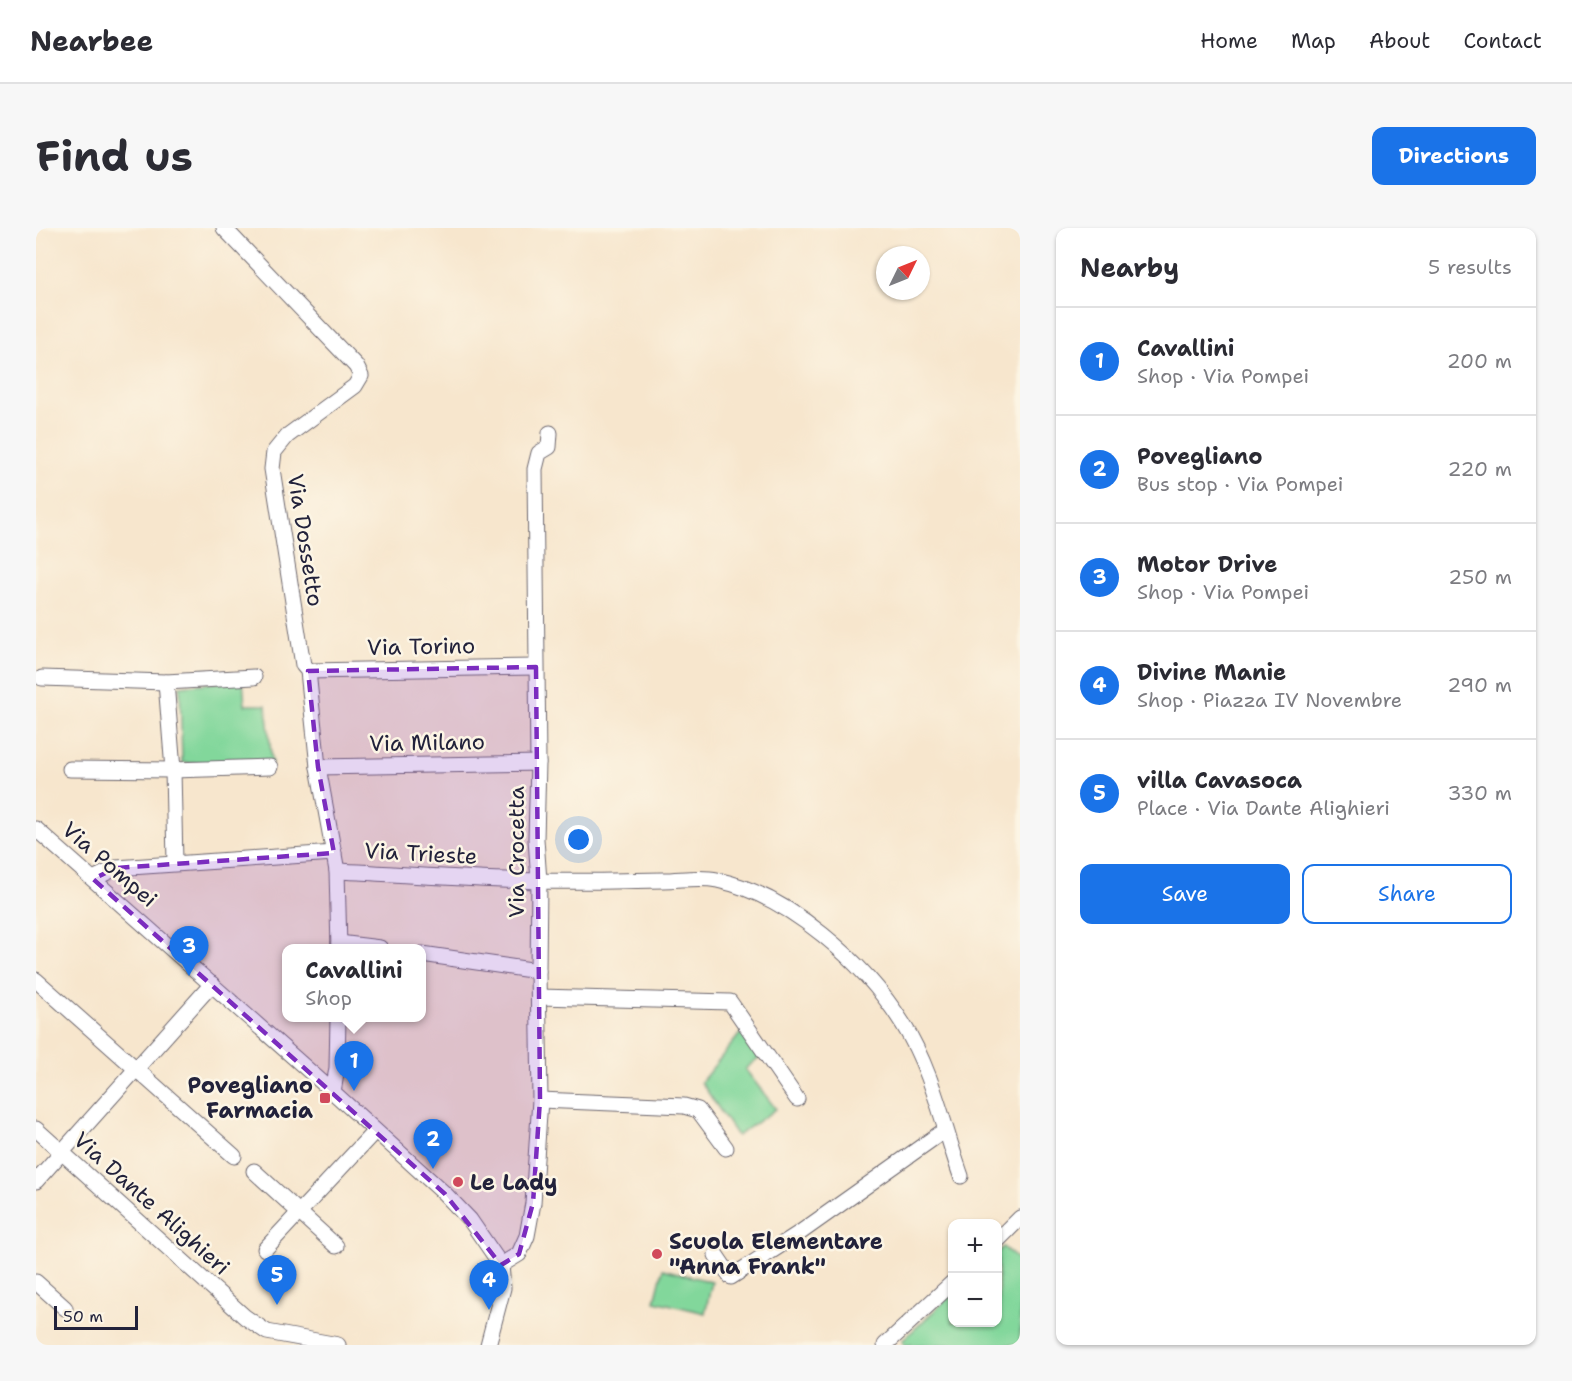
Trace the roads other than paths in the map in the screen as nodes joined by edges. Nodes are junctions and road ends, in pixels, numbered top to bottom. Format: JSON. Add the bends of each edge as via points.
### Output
{"nodes":[{"id":1,"x":224,"y":228,"type":"edge"},
{"id":2,"x":550,"y":433,"type":"dead end"},
{"id":3,"x":536,"y":667,"type":"junction"},
{"id":4,"x":308,"y":671,"type":"junction"},
{"id":5,"x":254,"y":677,"type":"dead end"},
{"id":6,"x":42,"y":678,"type":"dead end"},
{"id":7,"x":166,"y":682,"type":"junction"},
{"id":8,"x":538,"y":763,"type":"junction"},
{"id":9,"x":270,"y":767,"type":"dead end"},
{"id":10,"x":318,"y":767,"type":"junction"},
{"id":11,"x":70,"y":769,"type":"dead end"},
{"id":12,"x":173,"y":770,"type":"junction"},
{"id":13,"x":36,"y":829,"type":"edge"},
{"id":14,"x":334,"y":853,"type":"junction"},
{"id":15,"x":175,"y":863,"type":"junction"},
{"id":16,"x":337,"y":871,"type":"junction"},
{"id":17,"x":93,"y":879,"type":"junction"},
{"id":18,"x":539,"y":881,"type":"junction"},
{"id":19,"x":339,"y":944,"type":"edge"},
{"id":20,"x":426,"y":955,"type":"edge"},
{"id":21,"x":538,"y":971,"type":"junction"},
{"id":22,"x":36,"y":980,"type":"edge"},
{"id":23,"x":212,"y":984,"type":"junction"},
{"id":24,"x":539,"y":997,"type":"junction"},
{"id":25,"x":338,"y":1022,"type":"edge"},
{"id":26,"x":137,"y":1069,"type":"junction"},
{"id":27,"x":333,"y":1092,"type":"junction"},
{"id":28,"x":797,"y":1099,"type":"dead end"},
{"id":29,"x":540,"y":1100,"type":"junction"},
{"id":30,"x":36,"y":1129,"type":"edge"},
{"id":31,"x":945,"y":1130,"type":"junction"},
{"id":32,"x":375,"y":1131,"type":"junction"},
{"id":33,"x":726,"y":1148,"type":"dead end"},
{"id":34,"x":61,"y":1152,"type":"junction"},
{"id":35,"x":234,"y":1156,"type":"dead end"},
{"id":36,"x":254,"y":1171,"type":"dead end"},
{"id":37,"x":961,"y":1176,"type":"dead end"},
{"id":38,"x":36,"y":1181,"type":"edge"},
{"id":39,"x":299,"y":1212,"type":"junction"},
{"id":40,"x":1020,"y":1218,"type":"edge"},
{"id":41,"x":1002,"y":1236,"type":"edge"},
{"id":42,"x":336,"y":1246,"type":"dead end"},
{"id":43,"x":265,"y":1249,"type":"dead end"},
{"id":44,"x":716,"y":1255,"type":"dead end"},
{"id":45,"x":501,"y":1265,"type":"junction"},
{"id":46,"x":36,"y":1282,"type":"edge"},
{"id":47,"x":948,"y":1288,"type":"edge"},
{"id":48,"x":65,"y":1308,"type":"dead end"},
{"id":49,"x":339,"y":1345,"type":"edge"},
{"id":50,"x":488,"y":1345,"type":"edge"},
{"id":51,"x":885,"y":1345,"type":"edge"}],
"edges":[{"from":1,"to":4,"type":"street","name":"Via Dossetto","via":[[356,366],[361,376],[355,386],[287,436],[274,452],[272,469],[303,665]]},
{"from":2,"to":3,"type":"street","name":"Via Crocetta","via":[[549,447],[539,453],[535,469]]},
{"from":3,"to":4,"type":"street","name":"Via Torino"},
{"from":3,"to":8,"type":"street","name":"Via Crocetta"},
{"from":4,"to":10,"type":"street","name":"Via Dossetto"},
{"from":5,"to":7,"type":"street"},
{"from":6,"to":7,"type":"street"},
{"from":7,"to":12,"type":"street"},
{"from":8,"to":10,"type":"street","name":"Via Milano"},
{"from":8,"to":18,"type":"street","name":"Via Crocetta"},
{"from":9,"to":12,"type":"street"},
{"from":10,"to":14,"type":"street","name":"Via Dossetto"},
{"from":11,"to":12,"type":"street"},
{"from":12,"to":15,"type":"street"},
{"from":13,"to":17,"type":"street","name":"Via Pompei"},
{"from":14,"to":15,"type":"street"},
{"from":14,"to":16,"type":"street","name":"Via Dossetto"},
{"from":15,"to":17,"type":"street","via":[[116,868]]},
{"from":16,"to":18,"type":"street","name":"Via Trieste"},
{"from":16,"to":19,"type":"street","name":"Via Dossetto"},
{"from":17,"to":23,"type":"street","name":"Via Pompei"},
{"from":18,"to":21,"type":"street","name":"Via Crocetta"},
{"from":18,"to":31,"type":"street","name":"Via Trieste","via":[[716,879],[767,898],[827,940],[887,1000],[924,1063]]},
{"from":20,"to":21,"type":"street"},
{"from":21,"to":24,"type":"street","name":"Via Crocetta"},
{"from":22,"to":26,"type":"street"},
{"from":23,"to":26,"type":"street"},
{"from":23,"to":27,"type":"street","name":"Via Pompei"},
{"from":24,"to":28,"type":"street","via":[[730,1002]]},
{"from":24,"to":29,"type":"street","name":"Via Crocetta"},
{"from":25,"to":27,"type":"street"},
{"from":26,"to":34,"type":"street"},
{"from":26,"to":35,"type":"street"},
{"from":27,"to":32,"type":"street","name":"Via Pompei"},
{"from":29,"to":33,"type":"street","via":[[698,1110]]},
{"from":29,"to":45,"type":"street","name":"Via Crocetta","via":[[527,1236],[519,1254]]},
{"from":30,"to":34,"type":"street","name":"Via Dante Alighieri"},
{"from":31,"to":37,"type":"street","name":"Via Trieste"},
{"from":31,"to":44,"type":"street","via":[[801,1232],[731,1276]]},
{"from":32,"to":39,"type":"street"},
{"from":32,"to":45,"type":"street","name":"Via Pompei","via":[[446,1194],[470,1220]]},
{"from":34,"to":38,"type":"street"},
{"from":34,"to":49,"type":"street","name":"Via Dante Alighieri","via":[[245,1317],[267,1332]]},
{"from":36,"to":39,"type":"street"},
{"from":39,"to":42,"type":"street"},
{"from":39,"to":43,"type":"street"},
{"from":40,"to":41,"type":"street"},
{"from":45,"to":50,"type":"street","name":"Via Pompei","via":[[503,1288]]},
{"from":46,"to":48,"type":"street"},
{"from":47,"to":51,"type":"street"}]}
